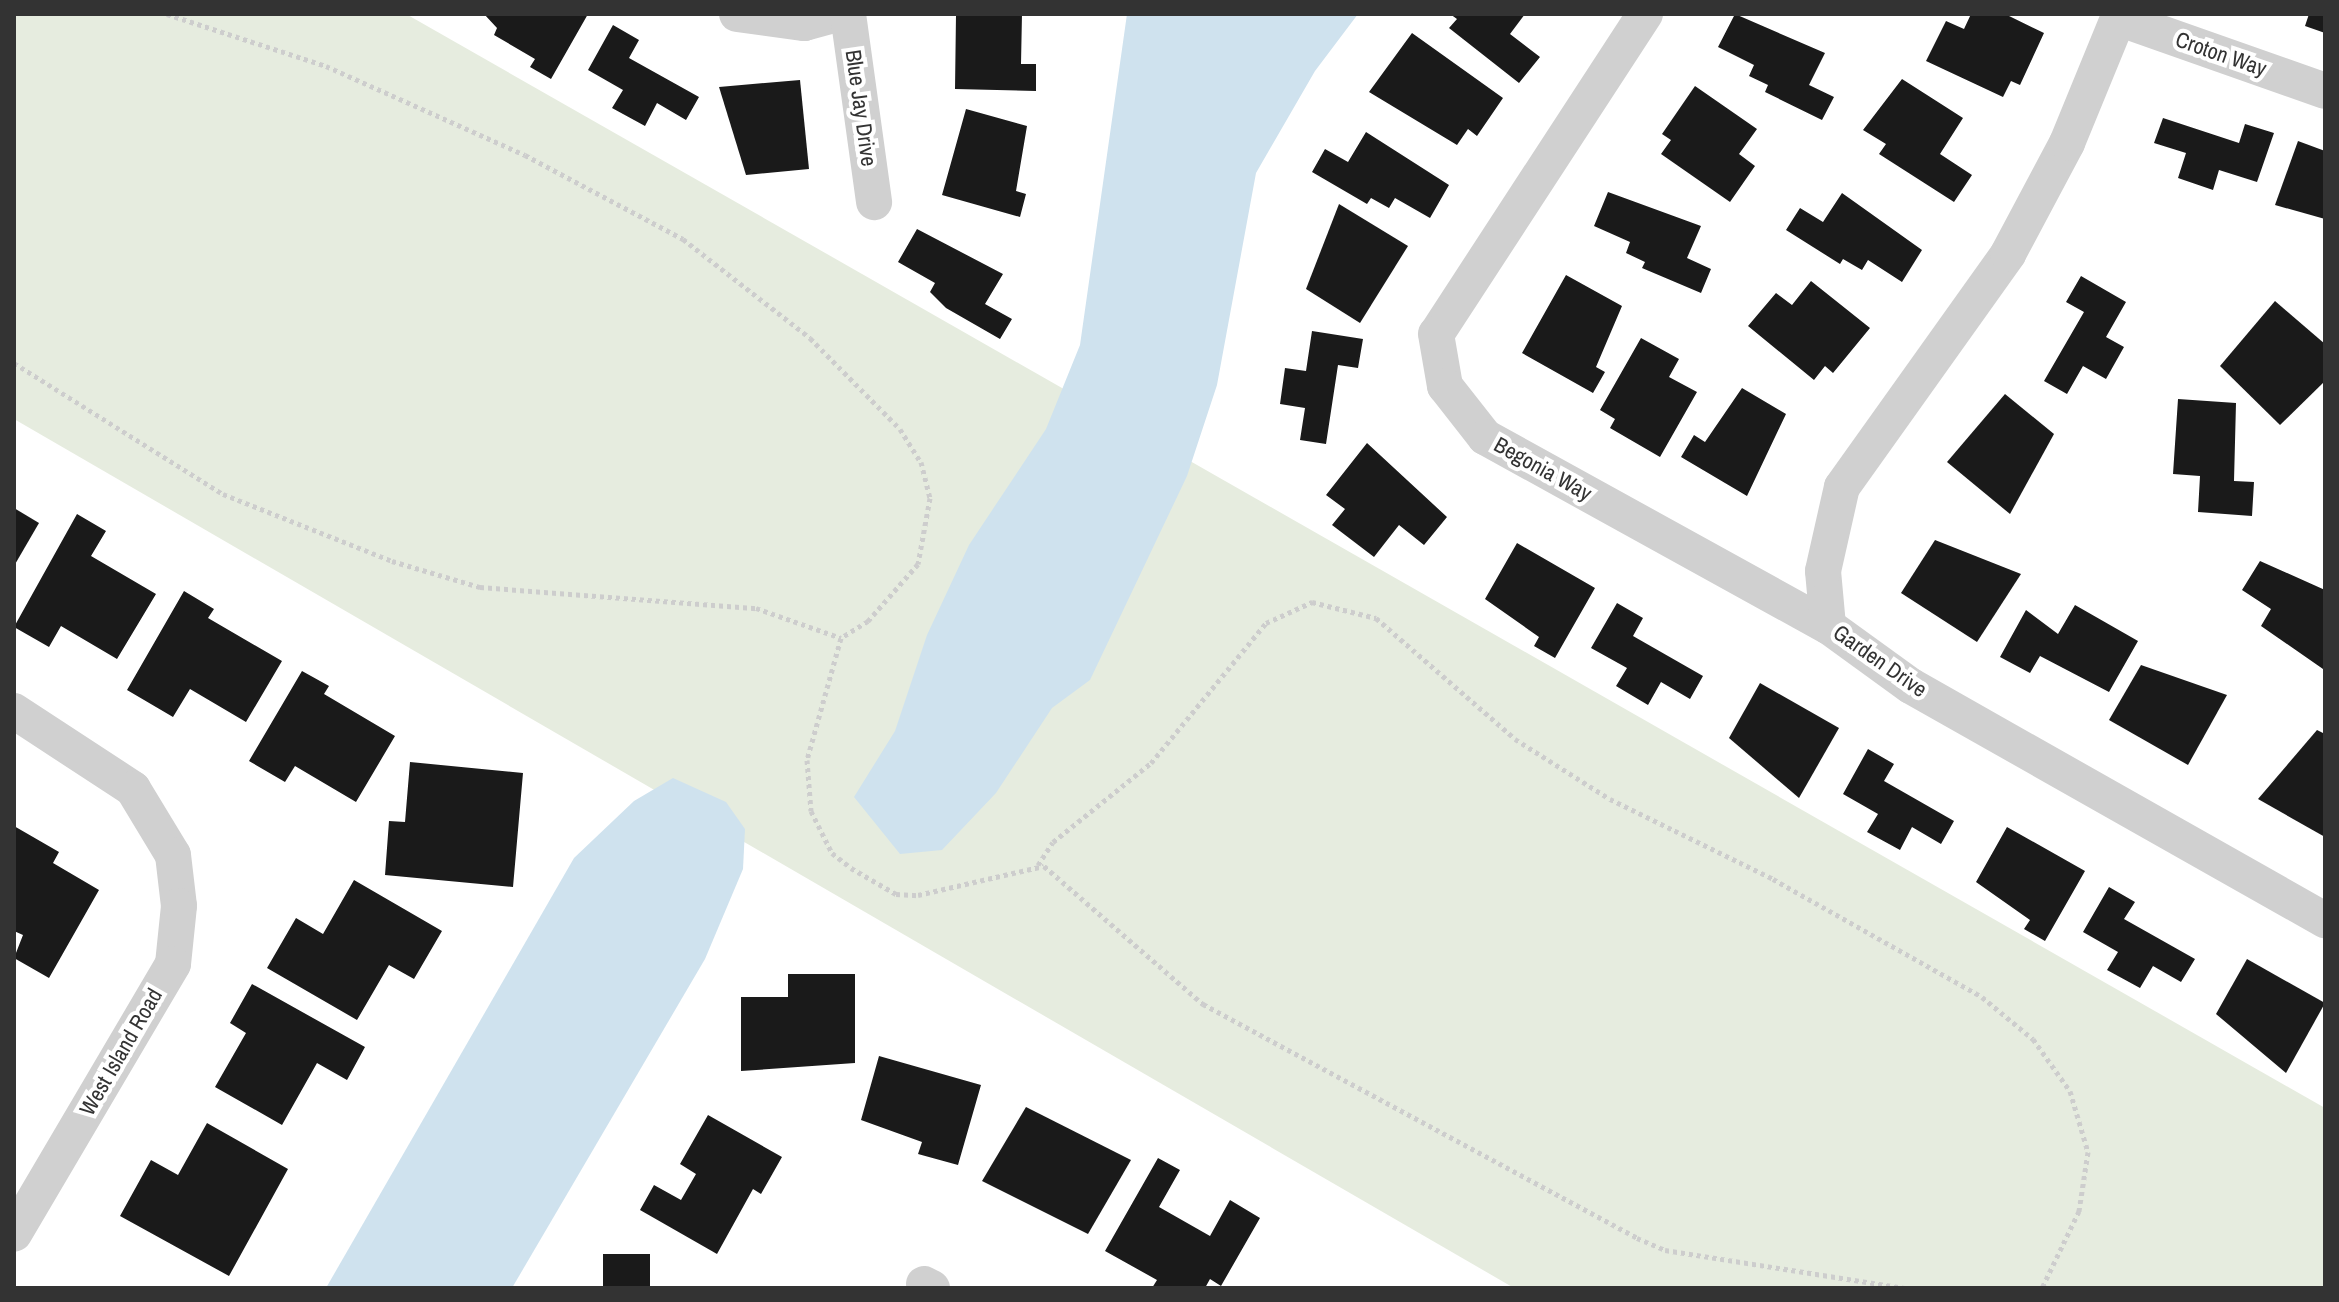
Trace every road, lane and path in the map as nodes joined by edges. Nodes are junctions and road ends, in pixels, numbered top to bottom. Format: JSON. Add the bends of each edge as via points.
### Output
{"nodes":[{"id":1,"x":167,"y":14,"type":"edge"},
{"id":2,"x":737,"y":14,"type":"edge"},
{"id":3,"x":838,"y":14,"type":"edge"},
{"id":4,"x":848,"y":14,"type":"edge"},
{"id":5,"x":1645,"y":14,"type":"edge"},
{"id":6,"x":2119,"y":16,"type":"edge"},
{"id":7,"x":2325,"y":91,"type":"edge"},
{"id":8,"x":874,"y":202,"type":"dead end"},
{"id":9,"x":14,"y":363,"type":"edge"},
{"id":10,"x":1828,"y":626,"type":"junction"},
{"id":11,"x":841,"y":638,"type":"junction"},
{"id":12,"x":14,"y":711,"type":"edge"},
{"id":13,"x":1038,"y":865,"type":"junction"},
{"id":14,"x":2325,"y":920,"type":"edge"},
{"id":15,"x":14,"y":1234,"type":"edge"},
{"id":16,"x":1906,"y":1288,"type":"edge"},
{"id":17,"x":2042,"y":1288,"type":"edge"}],
"edges":[{"from":1,"to":11,"type":"path","via":[[326,66],[525,155],[683,239],[810,338],[900,429],[921,462],[930,498],[918,564],[868,621]]},
{"from":2,"to":3,"type":"street","via":[[804,23]]},
{"from":4,"to":8,"type":"street","name":"Blue Jay Drive"},
{"from":5,"to":10,"type":"street","name":"Begonia Way","via":[[1436,334],[1445,386],[1485,437]]},
{"from":6,"to":7,"type":"street","name":"Croton Way"},
{"from":6,"to":10,"type":"street","name":"Garden Drive","via":[[2067,143],[2008,254],[1842,487],[1823,571]]},
{"from":9,"to":11,"type":"path","via":[[223,494],[392,561],[480,587],[756,608]]},
{"from":10,"to":14,"type":"street","name":"Garden Drive","via":[[1911,686]]},
{"from":11,"to":13,"type":"path","via":[[807,760],[811,811],[832,853],[896,894],[918,895]]},
{"from":12,"to":15,"type":"street","name":"West Island Road","via":[[133,789],[173,855],[179,906],[173,964]]},
{"from":13,"to":16,"type":"path","via":[[1203,1004],[1637,1238],[1665,1250]]},
{"from":13,"to":17,"type":"path","via":[[1053,842],[1151,763],[1266,623],[1312,602],[1376,618],[1515,739],[1610,799],[1970,990],[2033,1039],[2070,1091],[2088,1152],[2079,1211]]}]}
